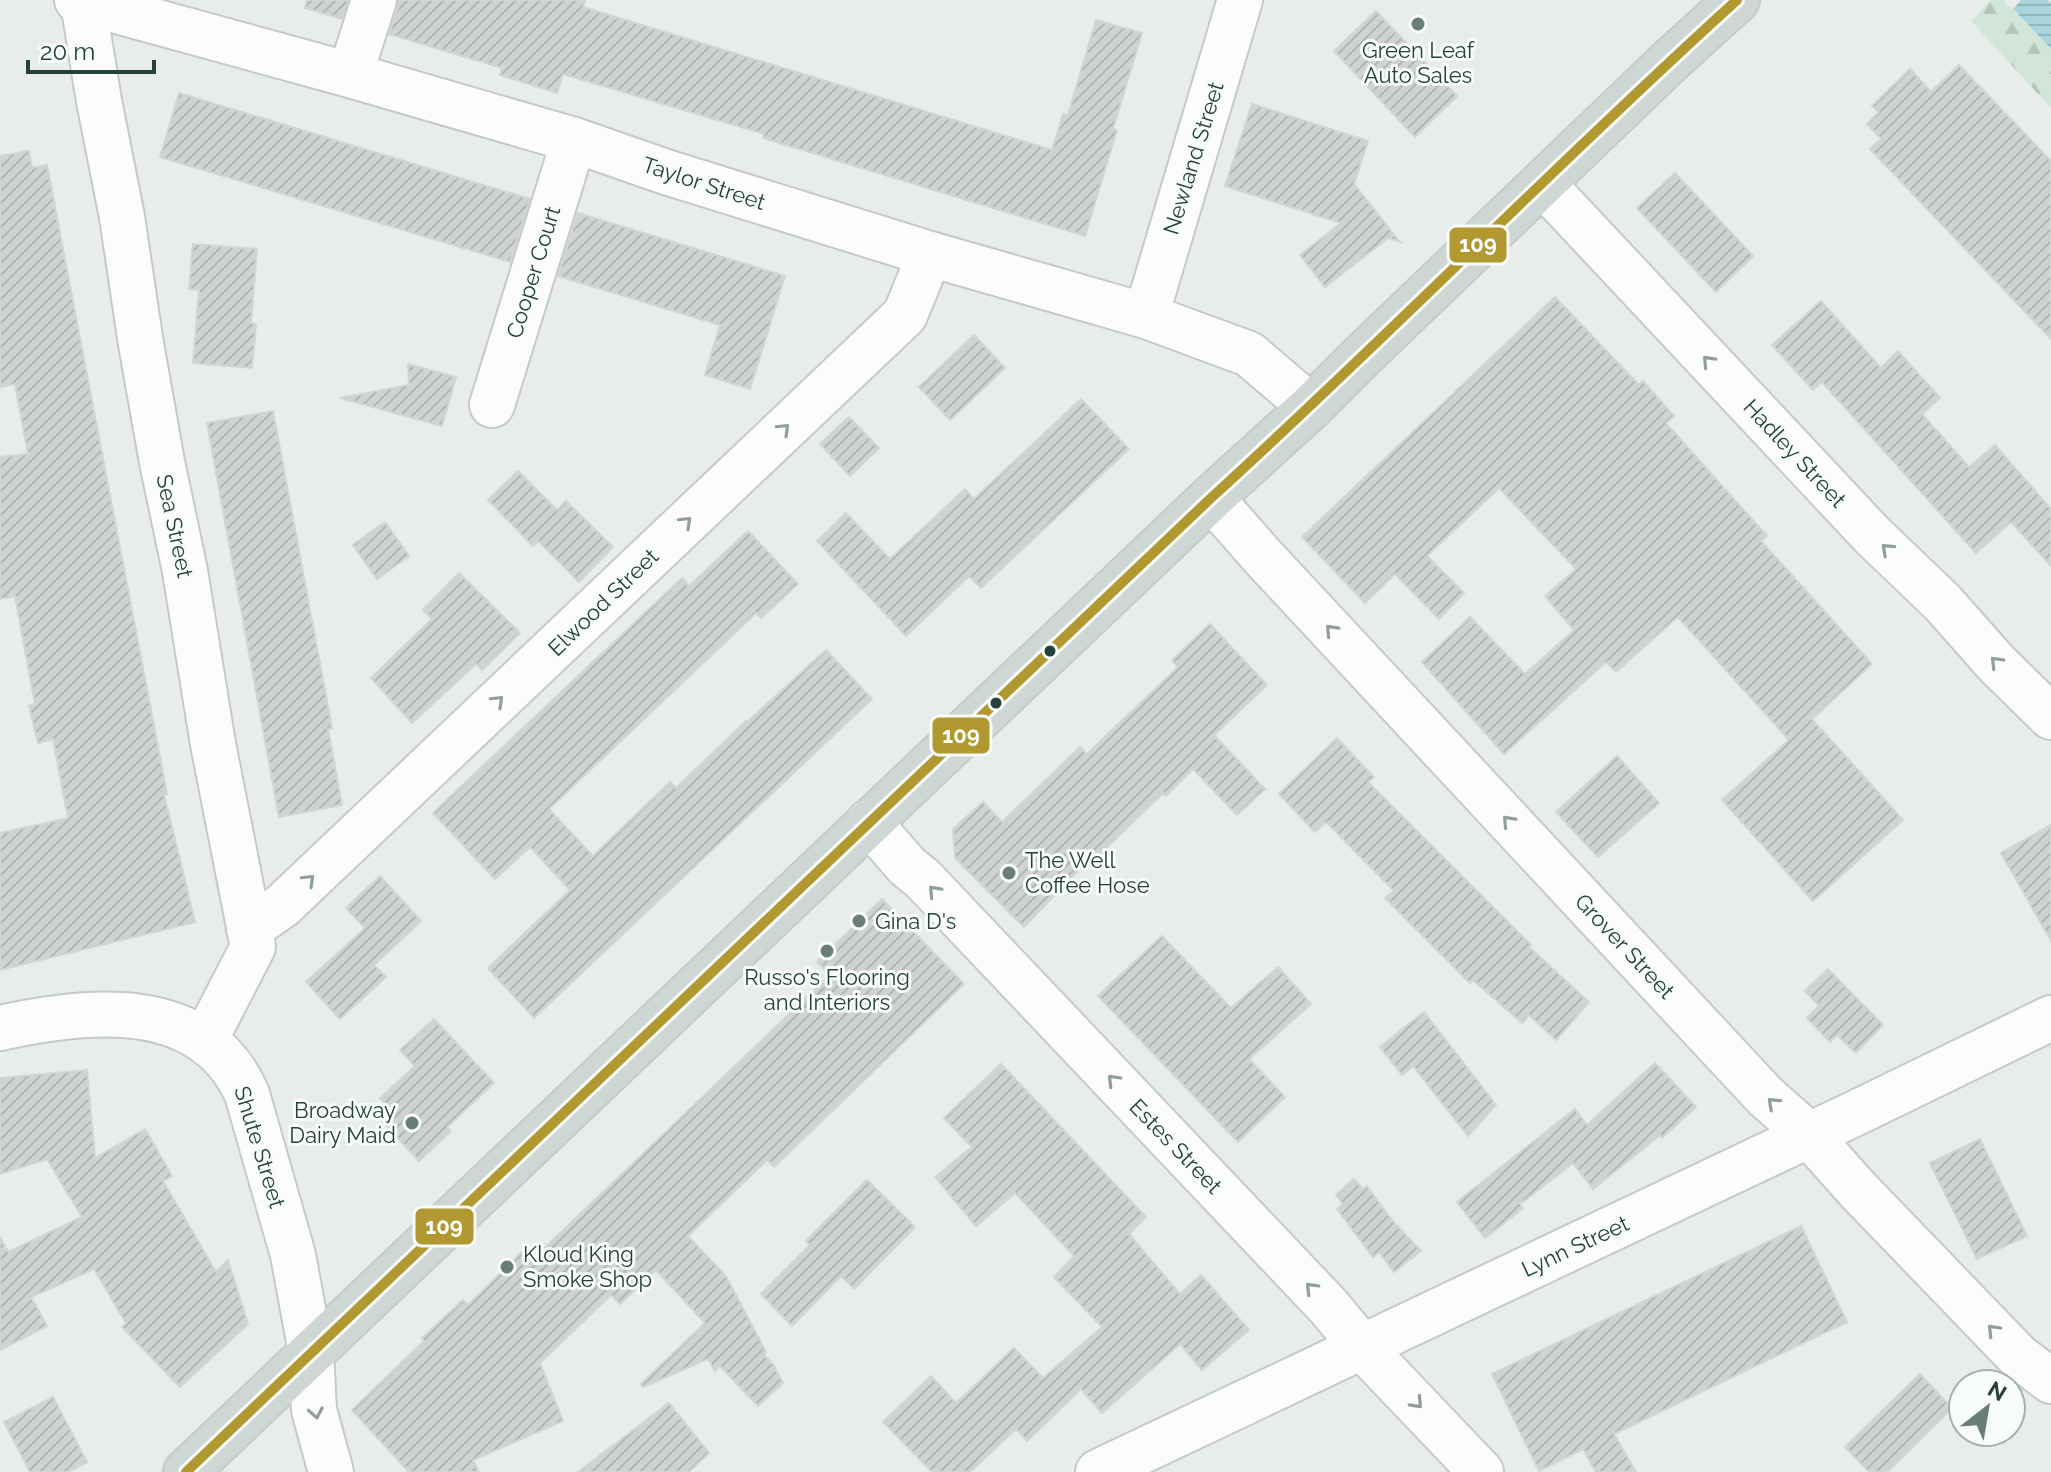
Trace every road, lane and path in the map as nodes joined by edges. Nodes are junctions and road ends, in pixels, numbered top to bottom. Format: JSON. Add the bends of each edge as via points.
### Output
{"nodes":[{"id":1,"x":374,"y":0,"type":"edge"},
{"id":2,"x":1240,"y":0,"type":"edge"},
{"id":3,"x":1737,"y":0,"type":"edge"},
{"id":4,"x":80,"y":1,"type":"edge"},
{"id":5,"x":350,"y":75,"type":"junction"},
{"id":6,"x":574,"y":140,"type":"junction"},
{"id":7,"x":1543,"y":184,"type":"junction"},
{"id":8,"x":930,"y":254,"type":"junction"},
{"id":9,"x":1146,"y":316,"type":"junction"},
{"id":10,"x":492,"y":405,"type":"dead end"},
{"id":11,"x":1311,"y":407,"type":"junction"},
{"id":12,"x":1211,"y":498,"type":"junction"},
{"id":13,"x":2051,"y":717,"type":"edge"},
{"id":14,"x":869,"y":822,"type":"junction"},
{"id":15,"x":249,"y":929,"type":"junction"},
{"id":16,"x":2051,"y":1018,"type":"edge"},
{"id":17,"x":0,"y":1028,"type":"edge"},
{"id":18,"x":205,"y":1040,"type":"junction"},
{"id":19,"x":1809,"y":1135,"type":"junction"},
{"id":20,"x":1362,"y":1347,"type":"junction"},
{"id":21,"x":311,"y":1352,"type":"junction"},
{"id":22,"x":2051,"y":1381,"type":"edge"},
{"id":23,"x":186,"y":1472,"type":"edge"},
{"id":24,"x":331,"y":1472,"type":"edge"},
{"id":25,"x":1098,"y":1472,"type":"edge"},
{"id":26,"x":1481,"y":1472,"type":"edge"}],
"edges":[{"from":1,"to":5,"type":"street"},
{"from":2,"to":9,"type":"street","name":"Newland Street"},
{"from":3,"to":7,"type":"main road"},
{"from":4,"to":5,"type":"street","name":"Taylor Street"},
{"from":4,"to":15,"type":"street","name":"Sea Street"},
{"from":5,"to":6,"type":"street","name":"Taylor Street"},
{"from":6,"to":8,"type":"street","name":"Taylor Street"},
{"from":6,"to":10,"type":"street","name":"Cooper Court"},
{"from":7,"to":11,"type":"main road"},
{"from":13,"to":7,"type":"street","name":"Hadley Street","one_way":true,"via":[[1872,535]]},
{"from":8,"to":9,"type":"street","name":"Taylor Street"},
{"from":15,"to":8,"type":"street","name":"Elwood Street","one_way":true,"via":[[282,906],[905,315]]},
{"from":9,"to":11,"type":"street","name":"Taylor Street","via":[[1249,354]]},
{"from":11,"to":12,"type":"main road"},
{"from":12,"to":14,"type":"main road"},
{"from":19,"to":12,"type":"street","name":"Grover Street","one_way":true,"via":[[1765,1096]]},
{"from":20,"to":14,"type":"street","name":"Estes Street","one_way":true},
{"from":14,"to":21,"type":"main road"},
{"from":15,"to":18,"type":"street","name":"Sea Street","via":[[253,947]]},
{"from":16,"to":19,"type":"street","name":"Lynn Street"},
{"from":17,"to":18,"type":"street","name":"Shute Street","via":[[68,1015],[122,1014],[153,1019]]},
{"from":18,"to":21,"type":"street","name":"Shute Street","via":[[247,1094],[293,1255]]},
{"from":19,"to":20,"type":"street","name":"Lynn Street"},
{"from":22,"to":19,"type":"street","name":"Grover Street","one_way":true,"via":[[2018,1356]]},
{"from":20,"to":25,"type":"street","name":"Lynn Street"},
{"from":20,"to":26,"type":"street","name":"Estes Street","one_way":true},
{"from":21,"to":23,"type":"main road"},
{"from":21,"to":24,"type":"street","name":"Shute Street","one_way":true,"via":[[314,1410]]}]}
